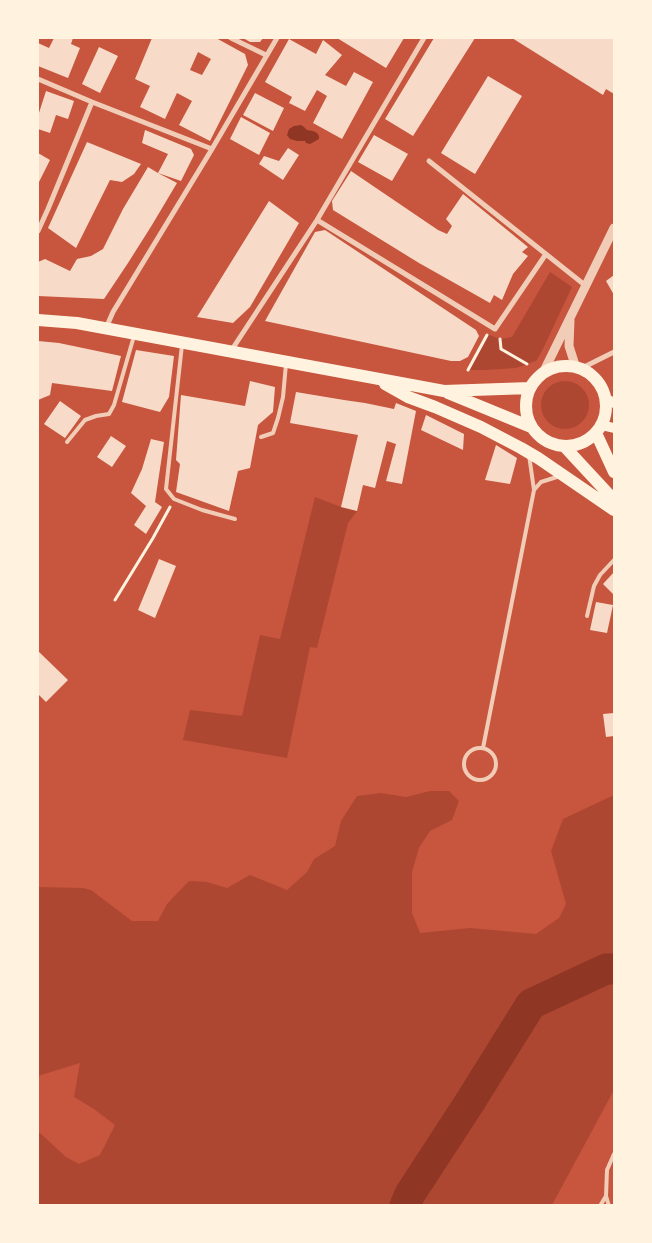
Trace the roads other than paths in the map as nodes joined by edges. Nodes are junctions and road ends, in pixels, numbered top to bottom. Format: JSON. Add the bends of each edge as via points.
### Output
{"nodes":[{"id":1,"x":231,"y":38,"type":"edge"},
{"id":2,"x":277,"y":38,"type":"edge"},
{"id":3,"x":424,"y":38,"type":"edge"},
{"id":4,"x":266,"y":55,"type":"junction"},
{"id":5,"x":38,"y":79,"type":"edge"},
{"id":6,"x":92,"y":102,"type":"junction"},
{"id":7,"x":212,"y":149,"type":"junction"},
{"id":8,"x":429,"y":161,"type":"dead end"},
{"id":9,"x":317,"y":220,"type":"junction"},
{"id":10,"x":614,"y":228,"type":"edge"},
{"id":11,"x":38,"y":231,"type":"edge"},
{"id":12,"x":546,"y":254,"type":"junction"},
{"id":13,"x":586,"y":286,"type":"junction"},
{"id":14,"x":570,"y":318,"type":"junction"},
{"id":15,"x":38,"y":320,"type":"edge"},
{"id":16,"x":106,"y":329,"type":"junction"},
{"id":17,"x":135,"y":334,"type":"junction"},
{"id":18,"x":182,"y":343,"type":"junction"},
{"id":19,"x":230,"y":351,"type":"junction"},
{"id":20,"x":614,"y":352,"type":"edge"},
{"id":21,"x":286,"y":362,"type":"junction"},
{"id":22,"x":578,"y":368,"type":"junction"},
{"id":23,"x":543,"y":373,"type":"junction"},
{"id":24,"x":374,"y":378,"type":"junction"},
{"id":25,"x":530,"y":388,"type":"junction"},
{"id":26,"x":444,"y":391,"type":"junction"},
{"id":27,"x":610,"y":401,"type":"edge"},
{"id":28,"x":531,"y":428,"type":"junction"},
{"id":29,"x":614,"y":428,"type":"edge"},
{"id":30,"x":598,"y":429,"type":"junction"},
{"id":31,"x":261,"y":437,"type":"dead end"},
{"id":32,"x":67,"y":442,"type":"dead end"},
{"id":33,"x":564,"y":446,"type":"junction"},
{"id":34,"x":528,"y":452,"type":"junction"},
{"id":35,"x":614,"y":472,"type":"edge"},
{"id":36,"x":563,"y":476,"type":"junction"},
{"id":37,"x":534,"y":490,"type":"junction"},
{"id":38,"x":614,"y":500,"type":"edge"},
{"id":39,"x":614,"y":510,"type":"edge"},
{"id":40,"x":235,"y":519,"type":"dead end"},
{"id":41,"x":614,"y":560,"type":"edge"},
{"id":42,"x":587,"y":616,"type":"dead end"},
{"id":43,"x":483,"y":748,"type":"junction"},
{"id":44,"x":614,"y":1154,"type":"edge"},
{"id":45,"x":606,"y":1196,"type":"junction"},
{"id":46,"x":600,"y":1206,"type":"edge"},
{"id":47,"x":609,"y":1206,"type":"edge"}],
"edges":[{"from":1,"to":4,"type":"street"},
{"from":2,"to":4,"type":"street"},
{"from":3,"to":9,"type":"street"},
{"from":4,"to":7,"type":"street"},
{"from":5,"to":6,"type":"street"},
{"from":6,"to":7,"type":"street"},
{"from":6,"to":11,"type":"street"},
{"from":7,"to":16,"type":"street"},
{"from":8,"to":12,"type":"street"},
{"from":9,"to":12,"type":"street","via":[[495,329]]},
{"from":9,"to":19,"type":"street"},
{"from":10,"to":13,"type":"street"},
{"from":12,"to":13,"type":"street"},
{"from":13,"to":14,"type":"street"},
{"from":14,"to":22,"type":"street","via":[[569,346]]},
{"from":14,"to":23,"type":"street"},
{"from":15,"to":16,"type":"main road"},
{"from":16,"to":17,"type":"main road"},
{"from":17,"to":18,"type":"main road"},
{"from":17,"to":32,"type":"lane","via":[[109,414],[86,420]]},
{"from":18,"to":19,"type":"main road"},
{"from":18,"to":40,"type":"lane","via":[[166,489],[174,500]]},
{"from":19,"to":21,"type":"main road"},
{"from":20,"to":22,"type":"street"},
{"from":21,"to":24,"type":"main road"},
{"from":21,"to":31,"type":"lane","via":[[278,418],[273,433]]},
{"from":22,"to":23,"type":"main road","via":[[565,366]]},
{"from":22,"to":27,"type":"main road","via":[[597,380]]},
{"from":23,"to":25,"type":"main road"},
{"from":24,"to":26,"type":"main road"},
{"from":24,"to":34,"type":"main road"},
{"from":25,"to":26,"type":"main road"},
{"from":25,"to":28,"type":"main road","via":[[525,401]]},
{"from":26,"to":28,"type":"main road"},
{"from":27,"to":30,"type":"main road"},
{"from":28,"to":33,"type":"main road","via":[[551,444]]},
{"from":29,"to":30,"type":"main road"},
{"from":30,"to":33,"type":"main road","via":[[587,440]]},
{"from":30,"to":35,"type":"main road"},
{"from":33,"to":38,"type":"main road"},
{"from":34,"to":36,"type":"main road"},
{"from":34,"to":37,"type":"lane"},
{"from":36,"to":37,"type":"lane","via":[[542,482]]},
{"from":36,"to":39,"type":"main road"},
{"from":37,"to":43,"type":"lane"},
{"from":41,"to":42,"type":"lane","via":[[594,586]]},
{"from":43,"to":43,"type":"lane","via":[[472,749],[463,763],[466,773],[481,780],[490,776],[496,767],[494,757]]},
{"from":44,"to":45,"type":"lane","via":[[607,1170]]},
{"from":45,"to":46,"type":"lane"},
{"from":45,"to":47,"type":"lane"}]}
